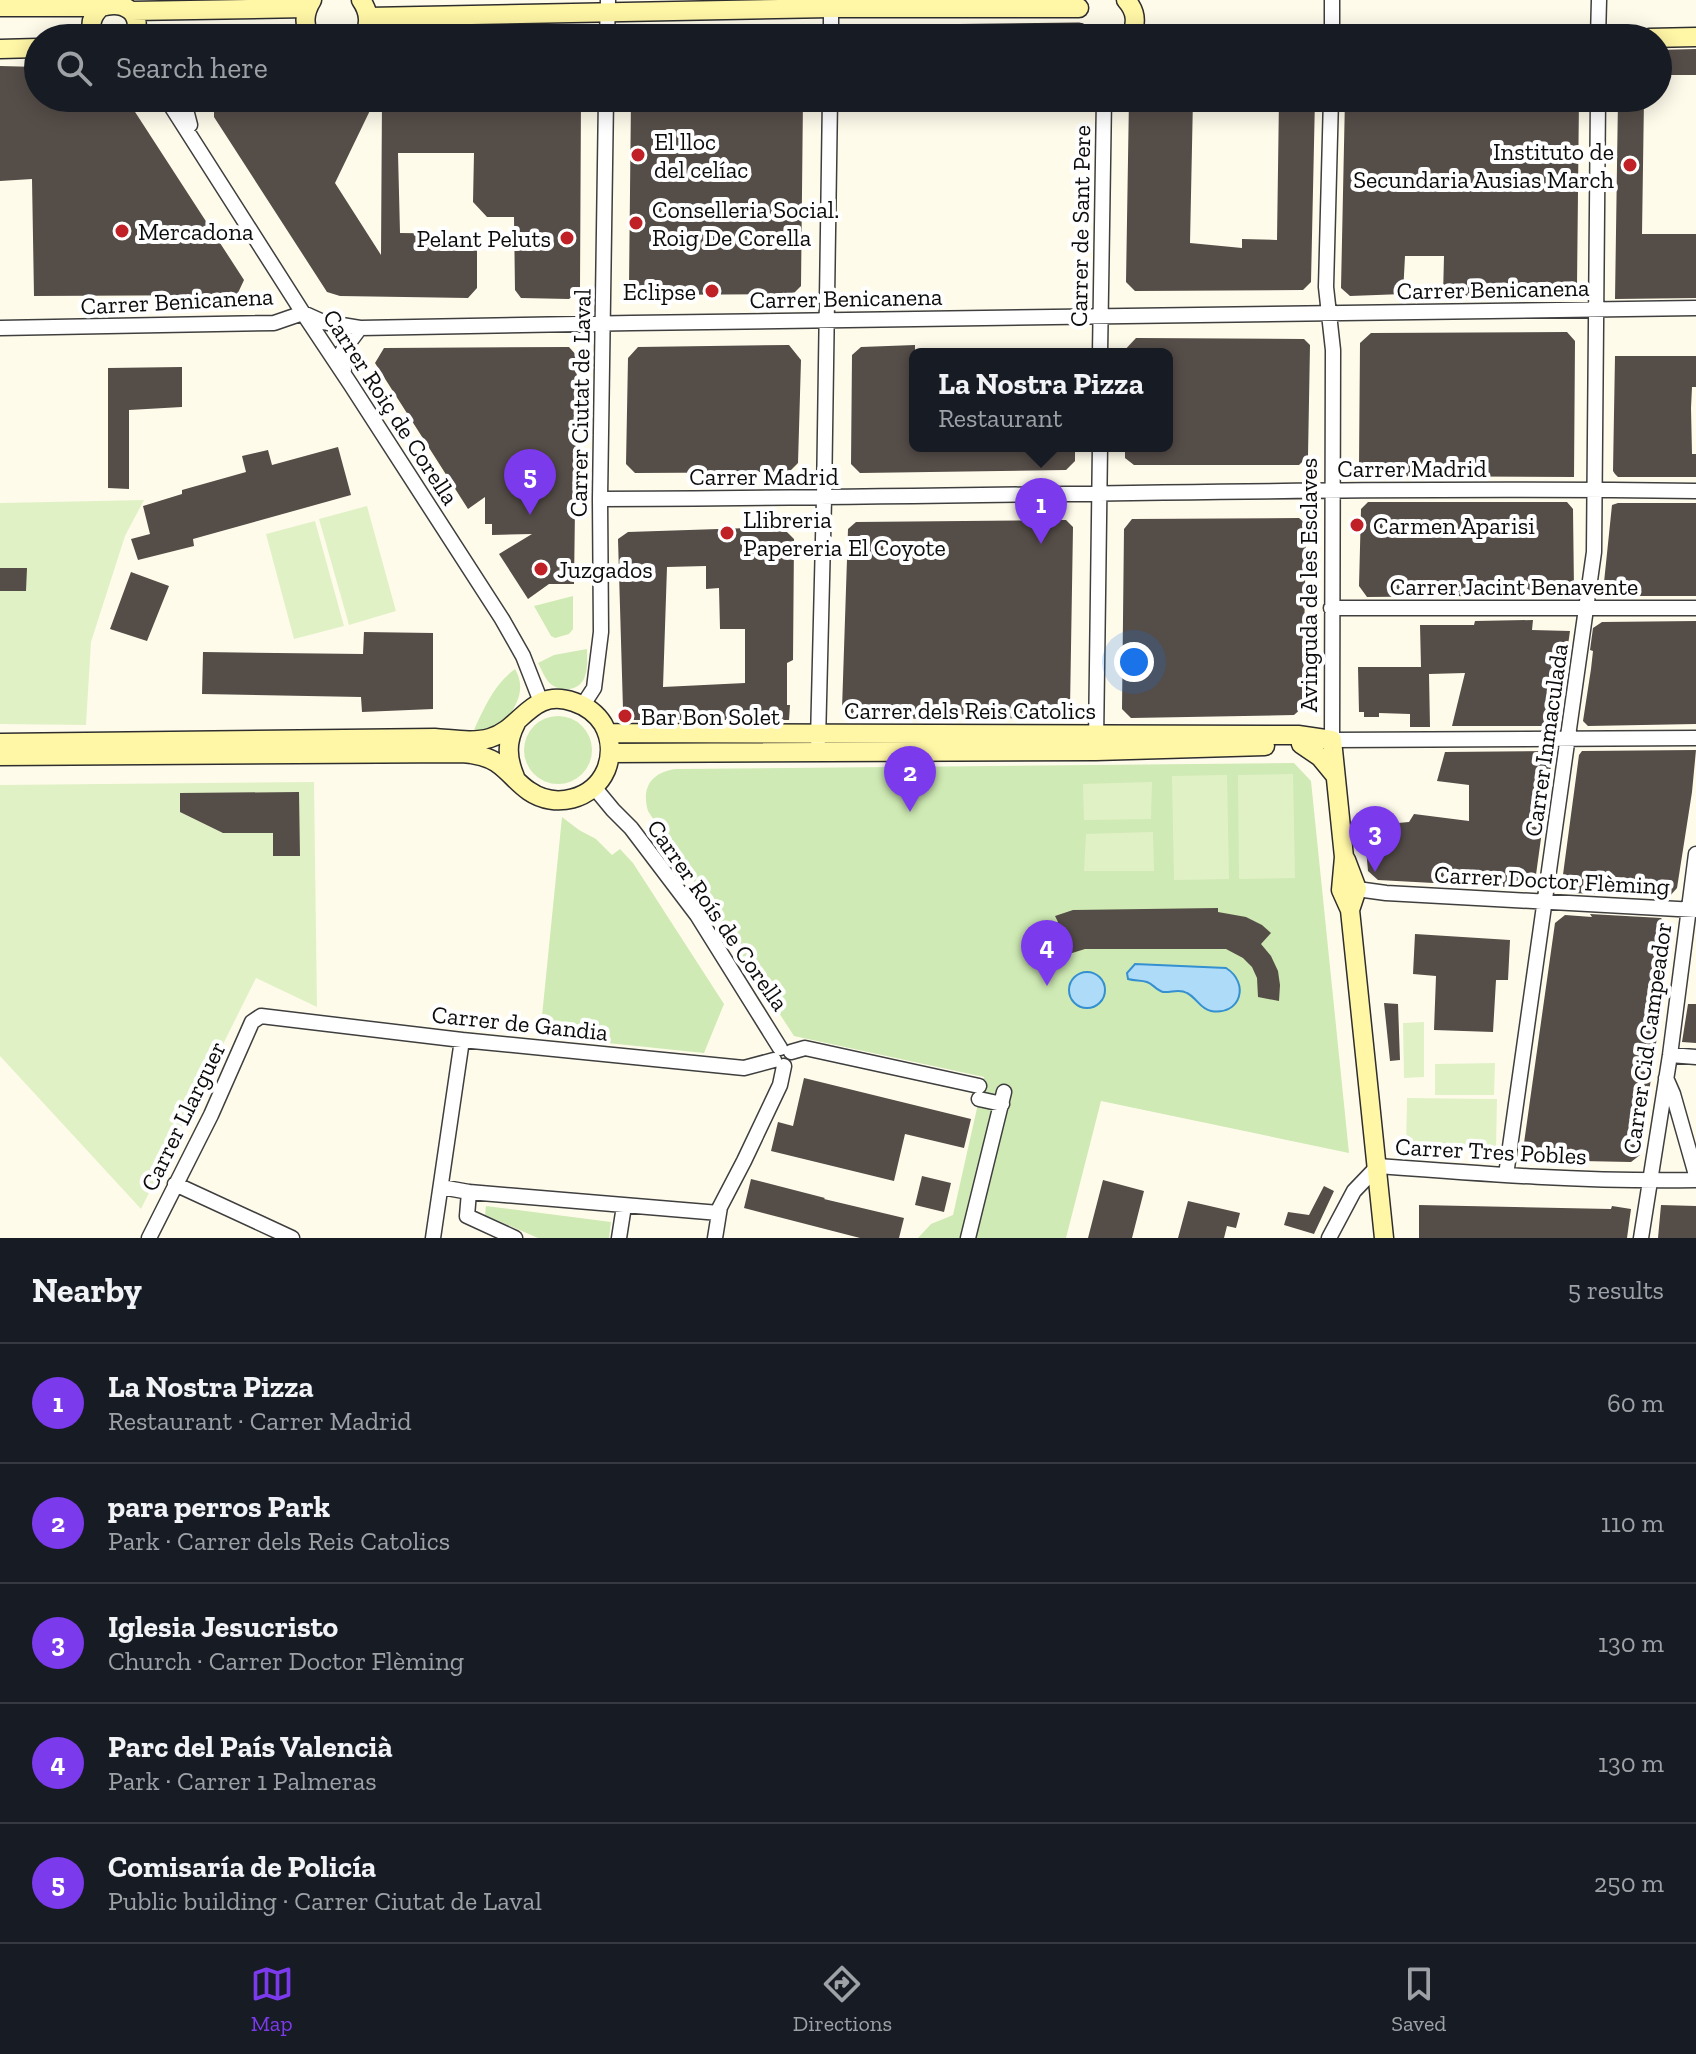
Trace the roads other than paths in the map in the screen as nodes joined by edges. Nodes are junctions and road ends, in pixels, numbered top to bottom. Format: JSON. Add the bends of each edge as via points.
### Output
{"nodes":[{"id":1,"x":1126,"y":0,"type":"edge"},
{"id":2,"x":1332,"y":0,"type":"edge"},
{"id":3,"x":1599,"y":0,"type":"edge"},
{"id":4,"x":106,"y":3,"type":"edge"},
{"id":5,"x":310,"y":4,"type":"edge"},
{"id":6,"x":831,"y":4,"type":"edge"},
{"id":7,"x":1082,"y":4,"type":"edge"},
{"id":8,"x":365,"y":6,"type":"edge"},
{"id":9,"x":608,"y":6,"type":"edge"},
{"id":10,"x":0,"y":7,"type":"edge"},
{"id":11,"x":132,"y":11,"type":"junction"},
{"id":12,"x":91,"y":24,"type":"edge"},
{"id":13,"x":138,"y":24,"type":"edge"},
{"id":14,"x":306,"y":24,"type":"edge"},
{"id":15,"x":1078,"y":24,"type":"edge"},
{"id":16,"x":1136,"y":24,"type":"edge"},
{"id":17,"x":1332,"y":24,"type":"edge"},
{"id":18,"x":1598,"y":24,"type":"edge"},
{"id":19,"x":1696,"y":37,"type":"edge"},
{"id":20,"x":1672,"y":38,"type":"edge"},
{"id":21,"x":24,"y":48,"type":"edge"},
{"id":22,"x":0,"y":49,"type":"edge"},
{"id":23,"x":175,"y":112,"type":"edge"},
{"id":24,"x":187,"y":112,"type":"edge"},
{"id":25,"x":606,"y":112,"type":"edge"},
{"id":26,"x":830,"y":112,"type":"edge"},
{"id":27,"x":1104,"y":112,"type":"edge"},
{"id":28,"x":1331,"y":112,"type":"edge"},
{"id":29,"x":1598,"y":112,"type":"edge"},
{"id":30,"x":194,"y":141,"type":"junction"},
{"id":31,"x":1696,"y":308,"type":"edge"},
{"id":32,"x":1595,"y":309,"type":"junction"},
{"id":33,"x":303,"y":313,"type":"junction"},
{"id":34,"x":1329,"y":313,"type":"junction"},
{"id":35,"x":1101,"y":317,"type":"junction"},
{"id":36,"x":827,"y":320,"type":"junction"},
{"id":37,"x":603,"y":323,"type":"junction"},
{"id":38,"x":0,"y":328,"type":"edge"},
{"id":39,"x":360,"y":328,"type":"junction"},
{"id":40,"x":1100,"y":348,"type":"edge"},
{"id":41,"x":344,"y":374,"type":"junction"},
{"id":42,"x":1100,"y":452,"type":"edge"},
{"id":43,"x":1332,"y":490,"type":"junction"},
{"id":44,"x":1594,"y":490,"type":"junction"},
{"id":45,"x":1696,"y":491,"type":"edge"},
{"id":46,"x":1100,"y":494,"type":"junction"},
{"id":47,"x":600,"y":499,"type":"junction"},
{"id":48,"x":824,"y":499,"type":"junction"},
{"id":49,"x":1587,"y":607,"type":"junction"},
{"id":50,"x":1331,"y":608,"type":"junction"},
{"id":51,"x":1696,"y":608,"type":"edge"},
{"id":52,"x":541,"y":702,"type":"junction"},
{"id":53,"x":583,"y":705,"type":"junction"},
{"id":54,"x":517,"y":720,"type":"junction"},
{"id":55,"x":607,"y":733,"type":"junction"},
{"id":56,"x":1569,"y":738,"type":"junction"},
{"id":57,"x":1696,"y":738,"type":"edge"},
{"id":58,"x":1332,"y":740,"type":"junction"},
{"id":59,"x":818,"y":742,"type":"junction"},
{"id":60,"x":1096,"y":742,"type":"junction"},
{"id":61,"x":0,"y":743,"type":"edge"},
{"id":62,"x":1301,"y":744,"type":"junction"},
{"id":63,"x":610,"y":753,"type":"junction"},
{"id":64,"x":0,"y":756,"type":"edge"},
{"id":65,"x":515,"y":777,"type":"junction"},
{"id":66,"x":1336,"y":777,"type":"junction"},
{"id":67,"x":594,"y":787,"type":"junction"},
{"id":68,"x":1696,"y":854,"type":"edge"},
{"id":69,"x":1344,"y":857,"type":"junction"},
{"id":70,"x":1341,"y":876,"type":"junction"},
{"id":71,"x":1357,"y":889,"type":"junction"},
{"id":72,"x":1545,"y":902,"type":"junction"},
{"id":73,"x":1350,"y":910,"type":"junction"},
{"id":74,"x":1692,"y":910,"type":"edge"},
{"id":75,"x":261,"y":1016,"type":"joint"},
{"id":76,"x":462,"y":1040,"type":"junction"},
{"id":77,"x":1670,"y":1055,"type":"junction"},
{"id":78,"x":782,"y":1056,"type":"junction"},
{"id":79,"x":1696,"y":1057,"type":"edge"},
{"id":80,"x":1666,"y":1077,"type":"junction"},
{"id":81,"x":1378,"y":1166,"type":"junction"},
{"id":82,"x":1506,"y":1175,"type":"junction"},
{"id":83,"x":1696,"y":1178,"type":"edge"},
{"id":84,"x":1649,"y":1181,"type":"junction"},
{"id":85,"x":175,"y":1184,"type":"junction"},
{"id":86,"x":441,"y":1187,"type":"junction"},
{"id":87,"x":469,"y":1192,"type":"junction"},
{"id":88,"x":624,"y":1206,"type":"junction"},
{"id":89,"x":719,"y":1213,"type":"junction"},
{"id":90,"x":284,"y":1236,"type":"edge"},
{"id":91,"x":149,"y":1238,"type":"edge"},
{"id":92,"x":433,"y":1238,"type":"edge"},
{"id":93,"x":515,"y":1238,"type":"edge"},
{"id":94,"x":619,"y":1238,"type":"edge"},
{"id":95,"x":715,"y":1238,"type":"edge"},
{"id":96,"x":968,"y":1238,"type":"edge"},
{"id":97,"x":1329,"y":1238,"type":"edge"},
{"id":98,"x":1384,"y":1238,"type":"edge"},
{"id":99,"x":1641,"y":1238,"type":"edge"}],
"edges":[{"from":1,"to":16,"type":"street"},
{"from":2,"to":17,"type":"street"},
{"from":3,"to":18,"type":"street"},
{"from":4,"to":10,"type":"street"},
{"from":4,"to":11,"type":"street","via":[[123,4]]},
{"from":4,"to":12,"type":"street"},
{"from":5,"to":11,"type":"street"},
{"from":5,"to":14,"type":"street"},
{"from":6,"to":7,"type":"street"},
{"from":6,"to":9,"type":"street"},
{"from":7,"to":15,"type":"street"},
{"from":8,"to":9,"type":"street"},
{"from":11,"to":13,"type":"street"},
{"from":19,"to":20,"type":"street"},
{"from":21,"to":22,"type":"street"},
{"from":23,"to":30,"type":"street","name":"Carrer Roiç de Corella"},
{"from":24,"to":30,"type":"street","name":"Carrer Roiç de Corella"},
{"from":25,"to":37,"type":"street","name":"Carrer Ciutat de Laval"},
{"from":26,"to":36,"type":"street"},
{"from":27,"to":35,"type":"street","name":"Carrer de Sant Pere"},
{"from":28,"to":34,"type":"street","name":"Avinguda de les Esclaves"},
{"from":29,"to":32,"type":"street","name":"Carrer Inmaculada"},
{"from":30,"to":33,"type":"street","name":"Carrer Roiç de Corella"},
{"from":31,"to":32,"type":"street","name":"Carrer Benicanena"},
{"from":32,"to":34,"type":"street","name":"Carrer Benicanena"},
{"from":32,"to":44,"type":"street","name":"Carrer Inmaculada"},
{"from":33,"to":38,"type":"street","name":"Carrer Benicanena","via":[[274,323]]},
{"from":33,"to":39,"type":"street","name":"Carrer Benicanena"},
{"from":33,"to":41,"type":"street","name":"Carrer Roiç de Corella"},
{"from":34,"to":35,"type":"street","name":"Carrer Benicanena"},
{"from":34,"to":43,"type":"street","name":"Avinguda de les Esclaves"},
{"from":35,"to":36,"type":"street","name":"Carrer Benicanena"},
{"from":35,"to":40,"type":"street","name":"Carrer de Sant Pere"},
{"from":36,"to":37,"type":"street","name":"Carrer Benicanena"},
{"from":36,"to":48,"type":"street"},
{"from":37,"to":39,"type":"street","name":"Carrer Benicanena"},
{"from":37,"to":47,"type":"street","name":"Carrer Ciutat de Laval"},
{"from":39,"to":41,"type":"street","via":[[342,352]]},
{"from":41,"to":52,"type":"street","name":"Carrer Roiç de Corella","via":[[514,638]]},
{"from":42,"to":46,"type":"street"},
{"from":43,"to":44,"type":"street","name":"Carrer Madrid"},
{"from":43,"to":46,"type":"street","name":"Carrer Madrid"},
{"from":43,"to":50,"type":"street","name":"Avinguda de les Esclaves"},
{"from":44,"to":45,"type":"street","name":"Carrer Madrid"},
{"from":44,"to":49,"type":"street","name":"Carrer Inmaculada"},
{"from":46,"to":48,"type":"street","name":"Carrer Madrid"},
{"from":46,"to":60,"type":"street"},
{"from":47,"to":48,"type":"street","name":"Carrer Madrid"},
{"from":47,"to":53,"type":"street","name":"Carrer Ciutat de Laval","via":[[601,632],[594,688]]},
{"from":48,"to":59,"type":"street"},
{"from":49,"to":50,"type":"street","name":"Carrer Jacint Benavente"},
{"from":49,"to":51,"type":"street","name":"Carrer Jacint Benavente"},
{"from":49,"to":56,"type":"street","name":"Carrer Inmaculada"},
{"from":50,"to":58,"type":"street","name":"Avinguda de les Esclaves"},
{"from":52,"to":53,"type":"street","via":[[570,700]]},
{"from":52,"to":54,"type":"street"},
{"from":53,"to":55,"type":"street"},
{"from":54,"to":61,"type":"street","via":[[480,740]]},
{"from":54,"to":65,"type":"street","via":[[508,748]]},
{"from":55,"to":59,"type":"street","name":"Carrer dels Reis Catolics"},
{"from":55,"to":63,"type":"street"},
{"from":56,"to":57,"type":"street","name":"Carrer dels Reis Catolics"},
{"from":56,"to":58,"type":"street","name":"Carrer dels Reis Catolics"},
{"from":56,"to":72,"type":"street","name":"Carrer Inmaculada"},
{"from":58,"to":60,"type":"street","name":"Carrer dels Reis Catolics","via":[[1298,735]]},
{"from":58,"to":62,"type":"street","name":"Carrer dels Reis Catolics"},
{"from":58,"to":66,"type":"street","name":"Avinguda de les Esclaves"},
{"from":59,"to":60,"type":"street","name":"Carrer dels Reis Catolics"},
{"from":59,"to":63,"type":"street","name":"Carrer dels Reis Catolics"},
{"from":60,"to":62,"type":"street","name":"Carrer dels Reis Catolics","via":[[1231,748]]},
{"from":62,"to":66,"type":"street"},
{"from":63,"to":67,"type":"street"},
{"from":64,"to":65,"type":"street","via":[[450,752],[479,755]]},
{"from":65,"to":67,"type":"street","via":[[525,789],[552,801],[582,796]]},
{"from":66,"to":69,"type":"street","name":"Avinguda de les Esclaves"},
{"from":67,"to":78,"type":"street","name":"Carrer Roís de Corella","via":[[697,915],[773,1033]]},
{"from":68,"to":74,"type":"street","name":"Carrer Cid Campeador"},
{"from":69,"to":70,"type":"street","name":"Avinguda de les Esclaves"},
{"from":69,"to":71,"type":"street","name":"Avinguda de les Esclaves"},
{"from":70,"to":71,"type":"street","via":[[1347,888]]},
{"from":70,"to":73,"type":"street","name":"Avinguda de les Esclaves"},
{"from":71,"to":72,"type":"street","name":"Carrer Doctor Flèming"},
{"from":71,"to":73,"type":"street","name":"Avinguda de les Esclaves"},
{"from":72,"to":74,"type":"street","name":"Carrer Doctor Flèming"},
{"from":72,"to":82,"type":"street","name":"Carrer Inmaculada"},
{"from":73,"to":81,"type":"street","name":"Avinguda de les Esclaves"},
{"from":74,"to":77,"type":"street","name":"Carrer Cid Campeador"},
{"from":75,"to":76,"type":"street","name":"Carrer de Gandia"},
{"from":75,"to":85,"type":"street","name":"Carrer Llarguer","via":[[252,1022]]},
{"from":76,"to":78,"type":"street","name":"Carrer de Gandia","via":[[744,1068]]},
{"from":76,"to":86,"type":"street"},
{"from":77,"to":79,"type":"street"},
{"from":77,"to":80,"type":"street","name":"Carrer Cid Campeador"},
{"from":78,"to":89,"type":"street","via":[[780,1085]]},
{"from":78,"to":96,"type":"street","name":"Carrer de Gandia","via":[[805,1048],[1003,1098]]},
{"from":80,"to":83,"type":"street"},
{"from":80,"to":84,"type":"street","name":"Carrer Cid Campeador"},
{"from":81,"to":82,"type":"street","name":"Carrer Tres Pobles"},
{"from":81,"to":97,"type":"street","via":[[1354,1191]]},
{"from":81,"to":98,"type":"street","name":"Avinguda de les Esclaves"},
{"from":82,"to":84,"type":"street","name":"Carrer Tres Pobles"},
{"from":83,"to":84,"type":"street","name":"Carrer Tres Pobles"},
{"from":84,"to":99,"type":"street","name":"Carrer Cid Campeador"},
{"from":85,"to":90,"type":"street"},
{"from":85,"to":91,"type":"street","name":"Carrer Llarguer"},
{"from":86,"to":87,"type":"street"},
{"from":86,"to":92,"type":"street"},
{"from":87,"to":88,"type":"street"},
{"from":87,"to":93,"type":"street","via":[[467,1216]]},
{"from":88,"to":89,"type":"street"},
{"from":88,"to":94,"type":"street"},
{"from":89,"to":95,"type":"street"}]}
